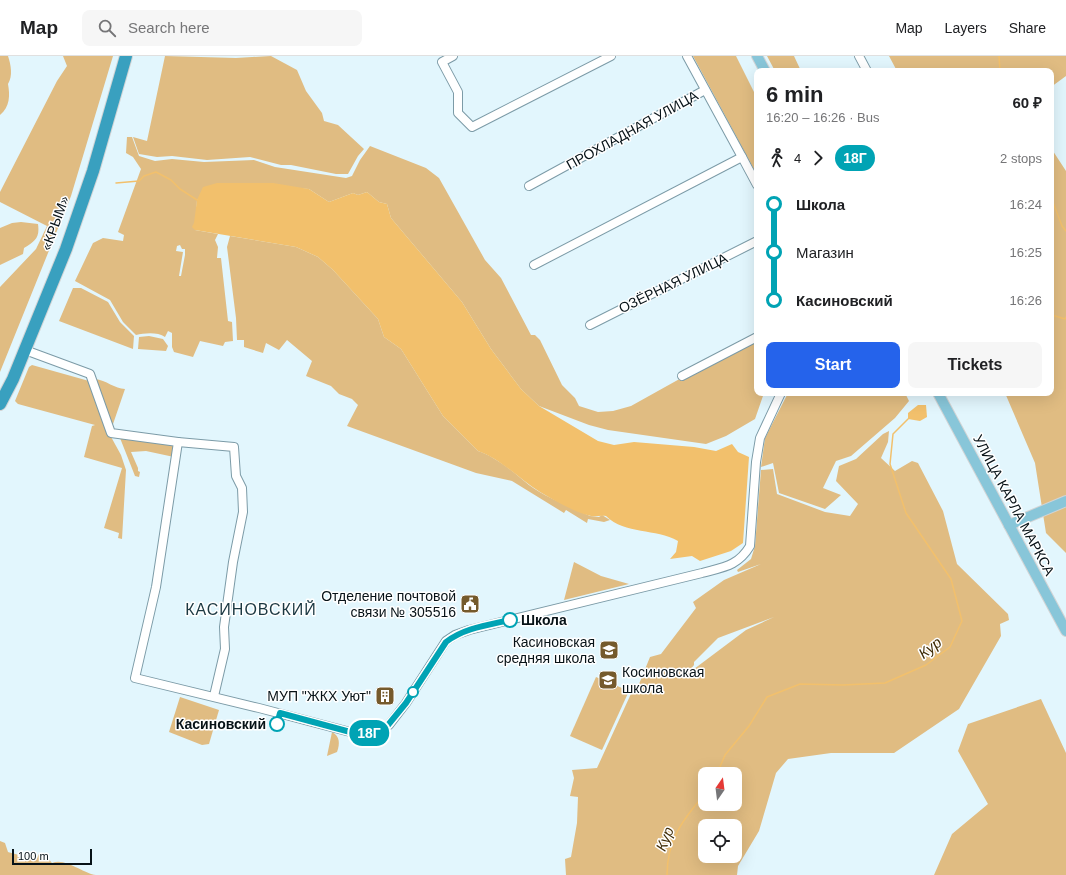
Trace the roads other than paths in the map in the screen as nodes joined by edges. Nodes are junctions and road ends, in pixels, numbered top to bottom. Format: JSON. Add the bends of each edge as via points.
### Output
{"nodes":[{"id":1,"x":122,"y":56,"type":"edge"},
{"id":2,"x":126,"y":56,"type":"edge"},
{"id":3,"x":453,"y":56,"type":"edge"},
{"id":4,"x":611,"y":56,"type":"edge"},
{"id":5,"x":687,"y":56,"type":"edge"},
{"id":6,"x":757,"y":56,"type":"edge"},
{"id":7,"x":859,"y":56,"type":"edge"},
{"id":8,"x":763,"y":68,"type":"edge"},
{"id":9,"x":865,"y":68,"type":"edge"},
{"id":10,"x":705,"y":90,"type":"junction"},
{"id":11,"x":742,"y":157,"type":"junction"},
{"id":12,"x":754,"y":179,"type":"edge"},
{"id":13,"x":529,"y":186,"type":"dead end"},
{"id":14,"x":754,"y":243,"type":"edge"},
{"id":15,"x":534,"y":265,"type":"dead end"},
{"id":16,"x":590,"y":325,"type":"dead end"},
{"id":17,"x":754,"y":339,"type":"edge"},
{"id":18,"x":24,"y":350,"type":"junction"},
{"id":19,"x":682,"y":376,"type":"dead end"},
{"id":20,"x":0,"y":395,"type":"edge"},
{"id":21,"x":780,"y":396,"type":"edge"},
{"id":22,"x":940,"y":396,"type":"edge"},
{"id":23,"x":0,"y":404,"type":"edge"},
{"id":24,"x":178,"y":442,"type":"junction"},
{"id":25,"x":1066,"y":501,"type":"edge"},
{"id":26,"x":1009,"y":525,"type":"junction"},
{"id":27,"x":1066,"y":630,"type":"edge"},
{"id":28,"x":214,"y":696,"type":"junction"}],
"edges":[{"from":1,"to":20,"type":"highway","name":"«КРЫМ»","via":[[109,108],[75,215],[39,308]]},
{"from":2,"to":18,"type":"highway","via":[[91,178],[66,249]]},
{"from":3,"to":4,"type":"street","via":[[442,62],[458,92],[458,114],[472,127]]},
{"from":5,"to":10,"type":"street"},
{"from":6,"to":8,"type":"main road"},
{"from":7,"to":9,"type":"street"},
{"from":10,"to":11,"type":"street"},
{"from":10,"to":13,"type":"street","name":"ПРОХЛАДНАЯ УЛИЦА"},
{"from":11,"to":12,"type":"street"},
{"from":11,"to":15,"type":"street"},
{"from":14,"to":16,"type":"street","name":"ОЗЁРНАЯ УЛИЦА"},
{"from":17,"to":19,"type":"street"},
{"from":18,"to":23,"type":"highway"},
{"from":18,"to":24,"type":"street","via":[[90,374],[111,433]]},
{"from":21,"to":28,"type":"street","via":[[760,438],[750,546],[735,564],[455,635],[446,642],[406,703],[388,725],[373,733],[354,733]]},
{"from":22,"to":26,"type":"main road","name":"УЛИЦА КАРЛА МАРКСА"},
{"from":24,"to":28,"type":"street","via":[[234,447],[236,476],[242,488],[243,512],[224,627],[225,649]]},
{"from":24,"to":28,"type":"street","via":[[156,587],[135,678]]},
{"from":25,"to":26,"type":"main road"},
{"from":26,"to":27,"type":"main road","name":"УЛИЦА КАРЛА МАРКСА"}]}
